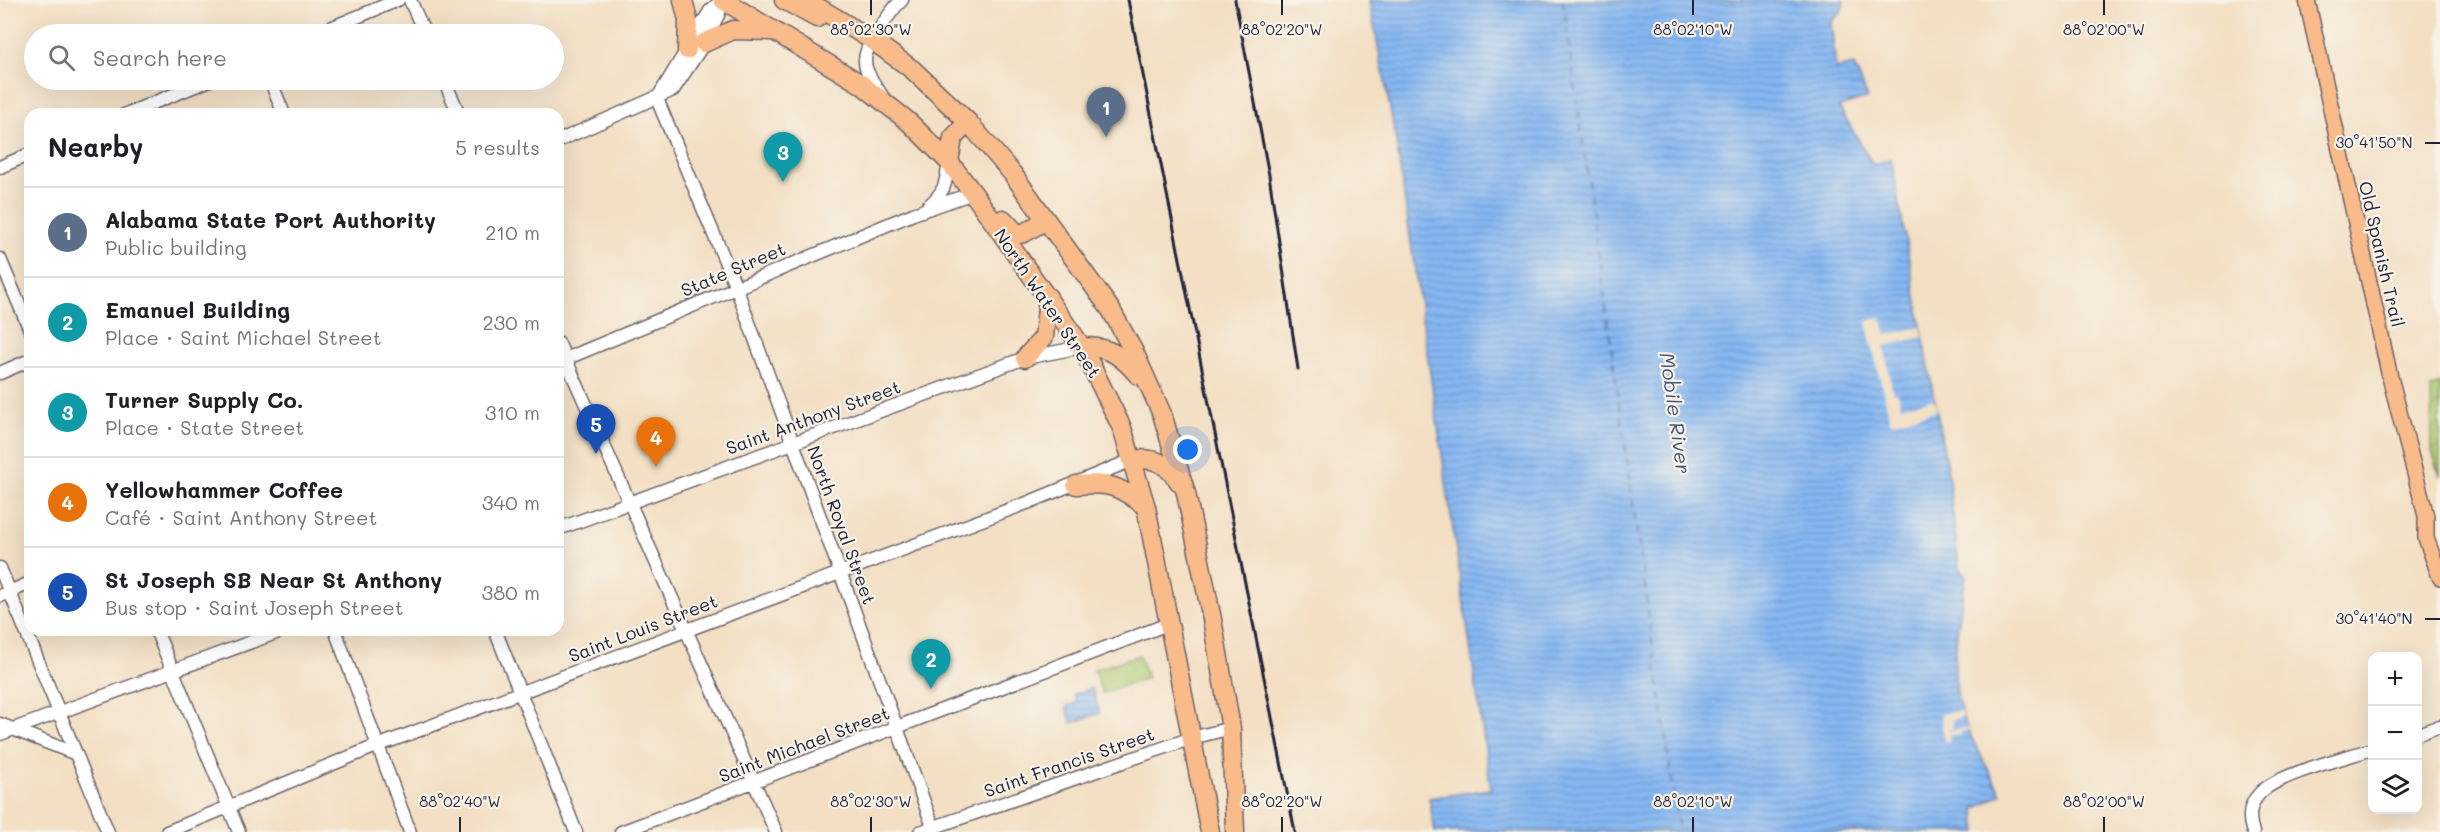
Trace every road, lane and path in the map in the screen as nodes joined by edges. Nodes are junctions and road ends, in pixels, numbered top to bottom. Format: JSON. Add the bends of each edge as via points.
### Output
{"nodes":[{"id":1,"x":398,"y":0,"type":"edge"},
{"id":2,"x":410,"y":0,"type":"edge"},
{"id":3,"x":683,"y":0,"type":"edge"},
{"id":4,"x":722,"y":0,"type":"edge"},
{"id":5,"x":784,"y":0,"type":"edge"},
{"id":6,"x":806,"y":0,"type":"edge"},
{"id":7,"x":902,"y":0,"type":"edge"},
{"id":8,"x":2307,"y":0,"type":"edge"},
{"id":9,"x":340,"y":24,"type":"edge"},
{"id":10,"x":421,"y":24,"type":"edge"},
{"id":11,"x":854,"y":28,"type":"junction"},
{"id":12,"x":775,"y":32,"type":"junction"},
{"id":13,"x":872,"y":40,"type":"junction"},
{"id":14,"x":704,"y":43,"type":"junction"},
{"id":15,"x":687,"y":50,"type":"junction"},
{"id":16,"x":185,"y":90,"type":"edge"},
{"id":17,"x":274,"y":90,"type":"edge"},
{"id":18,"x":448,"y":90,"type":"edge"},
{"id":19,"x":657,"y":99,"type":"junction"},
{"id":20,"x":888,"y":105,"type":"junction"},
{"id":21,"x":141,"y":108,"type":"edge"},
{"id":22,"x":282,"y":108,"type":"edge"},
{"id":23,"x":456,"y":108,"type":"edge"},
{"id":24,"x":968,"y":122,"type":"junction"},
{"id":25,"x":564,"y":138,"type":"edge"},
{"id":26,"x":24,"y":157,"type":"edge"},
{"id":27,"x":949,"y":162,"type":"junction"},
{"id":28,"x":0,"y":167,"type":"edge"},
{"id":29,"x":973,"y":193,"type":"junction"},
{"id":30,"x":922,"y":210,"type":"junction"},
{"id":31,"x":1046,"y":220,"type":"junction"},
{"id":32,"x":0,"y":260,"type":"edge"},
{"id":33,"x":736,"y":287,"type":"junction"},
{"id":34,"x":1048,"y":297,"type":"junction"},
{"id":35,"x":24,"y":316,"type":"edge"},
{"id":36,"x":1082,"y":347,"type":"junction"},
{"id":37,"x":1026,"y":358,"type":"junction"},
{"id":38,"x":564,"y":360,"type":"edge"},
{"id":39,"x":24,"y":363,"type":"edge"},
{"id":40,"x":564,"y":365,"type":"edge"},
{"id":41,"x":0,"y":373,"type":"edge"},
{"id":42,"x":1154,"y":395,"type":"junction"},
{"id":43,"x":1162,"y":414,"type":"junction"},
{"id":44,"x":794,"y":443,"type":"junction"},
{"id":45,"x":1132,"y":460,"type":"junction"},
{"id":46,"x":1076,"y":485,"type":"junction"},
{"id":47,"x":1186,"y":493,"type":"junction"},
{"id":48,"x":630,"y":503,"type":"junction"},
{"id":49,"x":1146,"y":507,"type":"junction"},
{"id":50,"x":2426,"y":516,"type":"junction"},
{"id":51,"x":564,"y":527,"type":"edge"},
{"id":52,"x":2440,"y":530,"type":"edge"},
{"id":53,"x":0,"y":568,"type":"edge"},
{"id":54,"x":840,"y":574,"type":"junction"},
{"id":55,"x":2440,"y":577,"type":"edge"},
{"id":56,"x":24,"y":586,"type":"edge"},
{"id":57,"x":5,"y":594,"type":"edge"},
{"id":58,"x":1168,"y":624,"type":"junction"},
{"id":59,"x":686,"y":631,"type":"junction"},
{"id":60,"x":24,"y":636,"type":"edge"},
{"id":61,"x":24,"y":636,"type":"edge"},
{"id":62,"x":158,"y":636,"type":"edge"},
{"id":63,"x":267,"y":636,"type":"edge"},
{"id":64,"x":337,"y":636,"type":"edge"},
{"id":65,"x":497,"y":636,"type":"edge"},
{"id":66,"x":172,"y":670,"type":"junction"},
{"id":67,"x":520,"y":694,"type":"junction"},
{"id":68,"x":59,"y":712,"type":"junction"},
{"id":69,"x":0,"y":724,"type":"edge"},
{"id":70,"x":2440,"y":726,"type":"edge"},
{"id":71,"x":897,"y":728,"type":"junction"},
{"id":72,"x":1231,"y":728,"type":"junction"},
{"id":73,"x":13,"y":729,"type":"junction"},
{"id":74,"x":2422,"y":733,"type":"edge"},
{"id":75,"x":0,"y":734,"type":"edge"},
{"id":76,"x":1192,"y":738,"type":"junction"},
{"id":77,"x":378,"y":746,"type":"junction"},
{"id":78,"x":2368,"y":751,"type":"edge"},
{"id":79,"x":76,"y":754,"type":"junction"},
{"id":80,"x":753,"y":782,"type":"junction"},
{"id":81,"x":229,"y":807,"type":"junction"},
{"id":82,"x":934,"y":830,"type":"edge"},
{"id":83,"x":108,"y":832,"type":"edge"},
{"id":84,"x":167,"y":832,"type":"edge"},
{"id":85,"x":239,"y":832,"type":"edge"},
{"id":86,"x":410,"y":832,"type":"edge"},
{"id":87,"x":576,"y":832,"type":"edge"},
{"id":88,"x":621,"y":832,"type":"edge"},
{"id":89,"x":776,"y":832,"type":"edge"},
{"id":90,"x":920,"y":832,"type":"edge"},
{"id":91,"x":1210,"y":832,"type":"edge"},
{"id":92,"x":1235,"y":832,"type":"edge"},
{"id":93,"x":2253,"y":832,"type":"edge"}],
"edges":[{"from":1,"to":9,"type":"street"},
{"from":2,"to":10,"type":"street"},
{"from":3,"to":15,"type":"highway","via":[[688,20]]},
{"from":4,"to":12,"type":"highway","name":"North Water Street"},
{"from":4,"to":14,"type":"street"},
{"from":4,"to":15,"type":"street"},
{"from":5,"to":11,"type":"highway","via":[[813,17]]},
{"from":6,"to":11,"type":"highway"},
{"from":7,"to":13,"type":"street"},
{"from":8,"to":50,"type":"main road","name":"Old Spanish Trail","via":[[2390,377]]},
{"from":11,"to":13,"type":"highway"},
{"from":12,"to":14,"type":"highway","via":[[733,30]]},
{"from":12,"to":20,"type":"highway","name":"North Water Street"},
{"from":13,"to":20,"type":"street","via":[[865,50],[865,66]]},
{"from":13,"to":24,"type":"highway","via":[[913,70]]},
{"from":14,"to":19,"type":"street","via":[[673,90]]},
{"from":15,"to":19,"type":"street"},
{"from":16,"to":21,"type":"street"},
{"from":17,"to":22,"type":"street"},
{"from":18,"to":23,"type":"street"},
{"from":19,"to":25,"type":"street"},
{"from":19,"to":33,"type":"street","name":"North Royal Street"},
{"from":20,"to":27,"type":"highway","name":"North Water Street"},
{"from":24,"to":27,"type":"highway","via":[[953,138]]},
{"from":24,"to":31,"type":"highway"},
{"from":26,"to":28,"type":"street"},
{"from":27,"to":29,"type":"highway","name":"North Water Street"},
{"from":27,"to":30,"type":"street","name":"State Street","via":[[942,195]]},
{"from":29,"to":30,"type":"street","name":"State Street"},
{"from":29,"to":31,"type":"highway","via":[[991,203],[1015,234]]},
{"from":29,"to":34,"type":"highway","name":"North Water Street"},
{"from":30,"to":33,"type":"street","name":"State Street"},
{"from":31,"to":42,"type":"highway","via":[[1111,310]]},
{"from":32,"to":35,"type":"street"},
{"from":33,"to":38,"type":"street","name":"State Street"},
{"from":33,"to":44,"type":"street","name":"North Royal Street"},
{"from":34,"to":36,"type":"highway","name":"North Water Street"},
{"from":34,"to":37,"type":"highway","via":[[1044,337]]},
{"from":36,"to":37,"type":"street","name":"Saint Anthony Street"},
{"from":36,"to":42,"type":"highway","via":[[1102,347],[1119,355]]},
{"from":36,"to":45,"type":"highway","name":"North Water Street","via":[[1108,397]]},
{"from":37,"to":44,"type":"street","name":"Saint Anthony Street"},
{"from":39,"to":41,"type":"street"},
{"from":40,"to":48,"type":"street"},
{"from":42,"to":43,"type":"highway"},
{"from":43,"to":45,"type":"highway","via":[[1158,443]]},
{"from":43,"to":47,"type":"highway"},
{"from":44,"to":48,"type":"street","name":"Saint Anthony Street"},
{"from":44,"to":54,"type":"street","name":"North Royal Street"},
{"from":45,"to":46,"type":"street","name":"Saint Louis Street","via":[[1088,476]]},
{"from":45,"to":47,"type":"highway","via":[[1156,459],[1166,465]]},
{"from":45,"to":49,"type":"highway","name":"North Water Street"},
{"from":46,"to":49,"type":"highway","via":[[1112,485]]},
{"from":46,"to":54,"type":"street","name":"Saint Louis Street"},
{"from":47,"to":72,"type":"highway"},
{"from":48,"to":51,"type":"street","name":"Saint Anthony Street"},
{"from":48,"to":59,"type":"street"},
{"from":49,"to":58,"type":"highway","name":"North Water Street"},
{"from":50,"to":52,"type":"main road"},
{"from":50,"to":55,"type":"main road","name":"Old Spanish Trail","via":[[2426,537]]},
{"from":53,"to":57,"type":"street"},
{"from":54,"to":59,"type":"street","name":"Saint Louis Street"},
{"from":54,"to":71,"type":"street","name":"North Royal Street"},
{"from":56,"to":57,"type":"street"},
{"from":57,"to":60,"type":"street"},
{"from":58,"to":71,"type":"street","name":"Saint Michael Street"},
{"from":58,"to":76,"type":"highway","name":"North Water Street"},
{"from":59,"to":67,"type":"street","name":"Saint Louis Street"},
{"from":59,"to":80,"type":"street"},
{"from":61,"to":68,"type":"street"},
{"from":62,"to":66,"type":"street"},
{"from":63,"to":66,"type":"street"},
{"from":64,"to":77,"type":"street"},
{"from":65,"to":67,"type":"street"},
{"from":66,"to":68,"type":"street"},
{"from":66,"to":81,"type":"street"},
{"from":67,"to":77,"type":"street","name":"Saint Louis Street"},
{"from":67,"to":87,"type":"street"},
{"from":68,"to":73,"type":"street"},
{"from":68,"to":79,"type":"street"},
{"from":69,"to":73,"type":"street"},
{"from":70,"to":74,"type":"street"},
{"from":71,"to":80,"type":"street","name":"Saint Michael Street"},
{"from":71,"to":82,"type":"street","name":"North Royal Street"},
{"from":72,"to":76,"type":"street","name":"Saint Francis Street"},
{"from":72,"to":92,"type":"highway"},
{"from":73,"to":75,"type":"street"},
{"from":73,"to":79,"type":"street"},
{"from":76,"to":82,"type":"street","name":"Saint Francis Street"},
{"from":76,"to":91,"type":"highway","name":"North Water Street"},
{"from":77,"to":81,"type":"street","name":"Saint Louis Street"},
{"from":77,"to":86,"type":"street"},
{"from":78,"to":93,"type":"street","via":[[2267,786],[2252,804]]},
{"from":79,"to":83,"type":"street"},
{"from":80,"to":88,"type":"street","name":"Saint Michael Street"},
{"from":80,"to":89,"type":"street"},
{"from":81,"to":84,"type":"street","name":"Saint Louis Street"},
{"from":81,"to":85,"type":"street"},
{"from":82,"to":90,"type":"street","name":"Saint Francis Street"}]}
